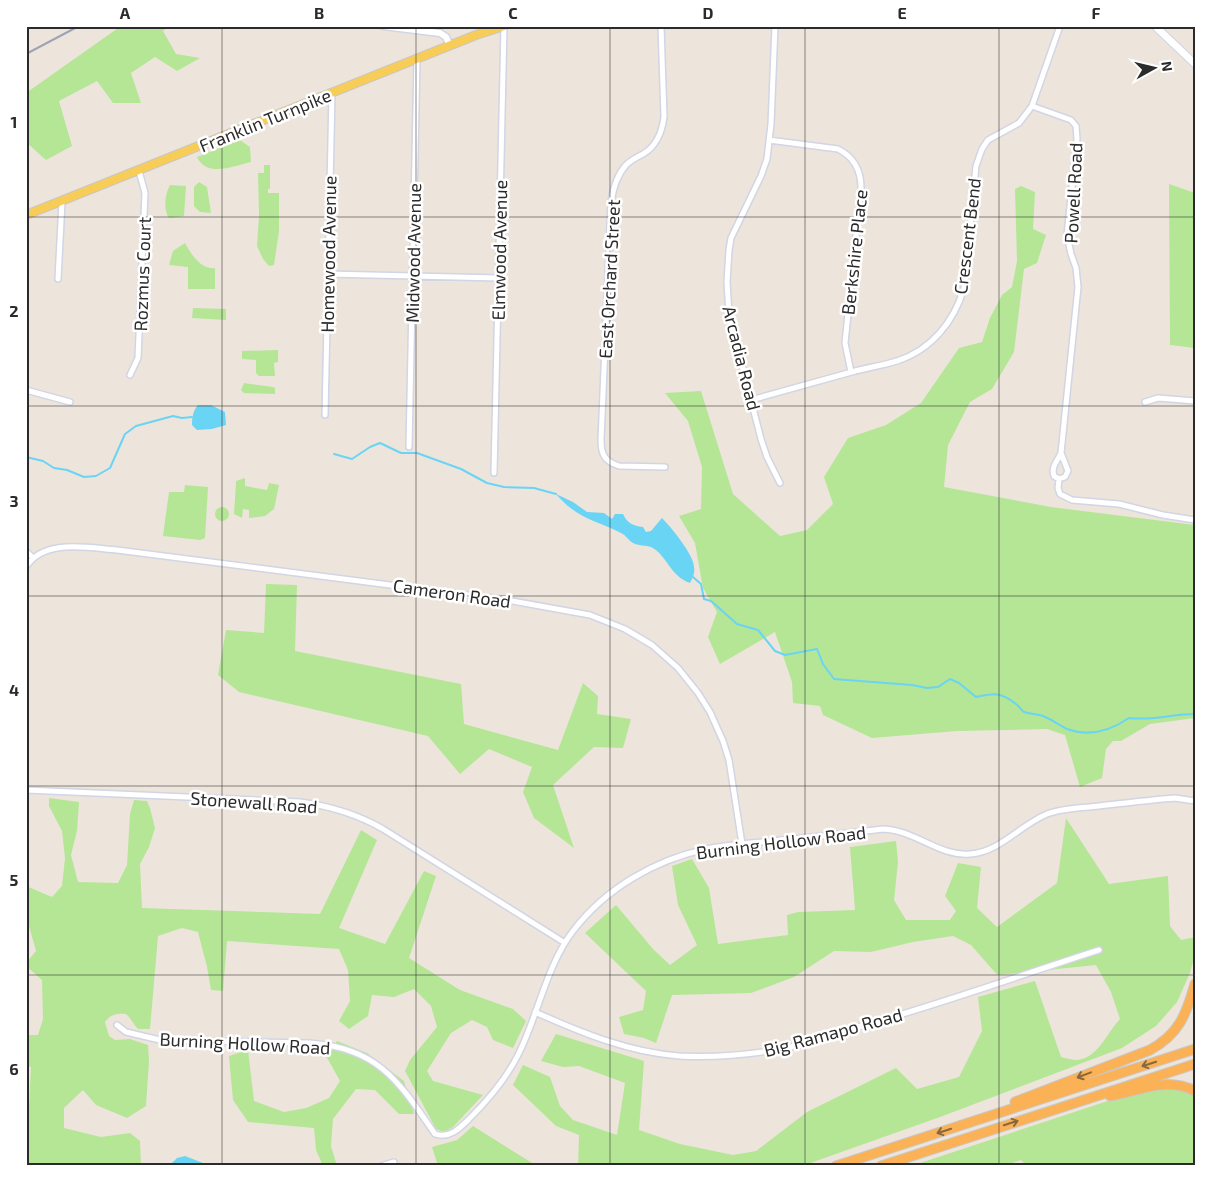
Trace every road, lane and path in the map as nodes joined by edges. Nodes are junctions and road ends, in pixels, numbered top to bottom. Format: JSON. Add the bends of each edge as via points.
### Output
{"nodes":[{"id":1,"x":383,"y":26,"type":"edge"},
{"id":2,"x":504,"y":26,"type":"edge"},
{"id":3,"x":661,"y":26,"type":"edge"},
{"id":4,"x":775,"y":26,"type":"edge"},
{"id":5,"x":1060,"y":26,"type":"edge"},
{"id":6,"x":1155,"y":26,"type":"edge"},
{"id":7,"x":396,"y":27,"type":"edge"},
{"id":8,"x":450,"y":46,"type":"junction"},
{"id":9,"x":417,"y":60,"type":"junction"},
{"id":10,"x":1195,"y":64,"type":"edge"},
{"id":11,"x":332,"y":93,"type":"junction"},
{"id":12,"x":1032,"y":106,"type":"junction"},
{"id":13,"x":769,"y":140,"type":"junction"},
{"id":14,"x":139,"y":171,"type":"junction"},
{"id":15,"x":62,"y":202,"type":"junction"},
{"id":16,"x":26,"y":216,"type":"edge"},
{"id":17,"x":328,"y":274,"type":"junction"},
{"id":18,"x":413,"y":276,"type":"junction"},
{"id":19,"x":498,"y":278,"type":"junction"},
{"id":20,"x":58,"y":279,"type":"dead end"},
{"id":21,"x":851,"y":372,"type":"junction"},
{"id":22,"x":130,"y":376,"type":"dead end"},
{"id":23,"x":26,"y":390,"type":"edge"},
{"id":24,"x":752,"y":400,"type":"junction"},
{"id":25,"x":1195,"y":401,"type":"edge"},
{"id":26,"x":70,"y":402,"type":"dead end"},
{"id":27,"x":1145,"y":402,"type":"dead end"},
{"id":28,"x":325,"y":416,"type":"dead end"},
{"id":29,"x":409,"y":447,"type":"dead end"},
{"id":30,"x":1061,"y":453,"type":"junction"},
{"id":31,"x":666,"y":467,"type":"dead end"},
{"id":32,"x":494,"y":473,"type":"dead end"},
{"id":33,"x":1059,"y":479,"type":"junction"},
{"id":34,"x":780,"y":483,"type":"dead end"},
{"id":35,"x":1195,"y":520,"type":"edge"},
{"id":36,"x":26,"y":551,"type":"edge"},
{"id":37,"x":33,"y":558,"type":"junction"},
{"id":38,"x":26,"y":567,"type":"edge"},
{"id":39,"x":26,"y":790,"type":"edge"},
{"id":40,"x":1195,"y":801,"type":"edge"},
{"id":41,"x":742,"y":844,"type":"junction"},
{"id":42,"x":564,"y":943,"type":"junction"},
{"id":43,"x":1099,"y":950,"type":"dead end"},
{"id":44,"x":1195,"y":984,"type":"edge"},
{"id":45,"x":535,"y":1012,"type":"junction"},
{"id":46,"x":116,"y":1025,"type":"dead end"},
{"id":47,"x":1195,"y":1049,"type":"edge"},
{"id":48,"x":1195,"y":1064,"type":"edge"},
{"id":49,"x":1195,"y":1090,"type":"edge"},
{"id":50,"x":1082,"y":1100,"type":"junction"},
{"id":51,"x":963,"y":1125,"type":"junction"},
{"id":52,"x":394,"y":1162,"type":"dead end"},
{"id":53,"x":381,"y":1166,"type":"edge"},
{"id":54,"x":836,"y":1166,"type":"edge"},
{"id":55,"x":881,"y":1166,"type":"edge"}],
"edges":[{"from":1,"to":7,"type":"street"},
{"from":2,"to":8,"type":"main road","name":"Franklin Turnpike"},
{"from":2,"to":19,"type":"street","name":"Elmwood Avenue"},
{"from":3,"to":31,"type":"street","name":"East Orchard Street","via":[[663,129],[652,148],[622,170],[611,202],[601,440],[602,454],[612,464]]},
{"from":4,"to":13,"type":"street","name":"Arcadia Road"},
{"from":5,"to":12,"type":"street"},
{"from":6,"to":10,"type":"main road"},
{"from":7,"to":8,"type":"street","via":[[440,33]]},
{"from":8,"to":9,"type":"main road","name":"Franklin Turnpike"},
{"from":9,"to":11,"type":"main road","name":"Franklin Turnpike"},
{"from":9,"to":18,"type":"street","name":"Midwood Avenue"},
{"from":11,"to":14,"type":"main road","name":"Franklin Turnpike"},
{"from":11,"to":17,"type":"street","name":"Homewood Avenue"},
{"from":12,"to":21,"type":"street","name":"Crescent Bend","via":[[1019,122],[988,140],[979,157],[964,288],[950,320],[923,349],[896,361]]},
{"from":12,"to":30,"type":"street","name":"Powell Road","via":[[1071,120],[1076,126],[1067,235],[1078,286]]},
{"from":13,"to":21,"type":"street","name":"Berkshire Place","via":[[838,149],[851,158],[859,173],[861,188],[845,343]]},
{"from":13,"to":24,"type":"street","name":"Arcadia Road","via":[[761,176],[731,238],[729,250],[729,315]]},
{"from":14,"to":15,"type":"main road","name":"Franklin Turnpike"},
{"from":14,"to":22,"type":"street","name":"Rozmus Court","via":[[144,193],[144,229],[138,358]]},
{"from":15,"to":16,"type":"main road","name":"Franklin Turnpike"},
{"from":15,"to":20,"type":"street"},
{"from":17,"to":18,"type":"street"},
{"from":17,"to":28,"type":"street","name":"Homewood Avenue"},
{"from":18,"to":19,"type":"street"},
{"from":18,"to":29,"type":"street","name":"Midwood Avenue"},
{"from":19,"to":32,"type":"street","name":"Elmwood Avenue"},
{"from":21,"to":24,"type":"street","name":"Crescent Bend"},
{"from":23,"to":26,"type":"street"},
{"from":24,"to":34,"type":"street","name":"Arcadia Road","via":[[767,457]]},
{"from":25,"to":27,"type":"street","via":[[1158,398]]},
{"from":30,"to":33,"type":"street","name":"Powell Road","via":[[1052,470]]},
{"from":30,"to":33,"type":"street","name":"Powell Road","via":[[1068,472]]},
{"from":33,"to":35,"type":"street","via":[[1058,488],[1064,498],[1119,504]]},
{"from":36,"to":37,"type":"street"},
{"from":37,"to":38,"type":"street","name":"Cameron Road"},
{"from":37,"to":41,"type":"street","name":"Cameron Road","via":[[54,548],[117,550],[507,600],[573,611],[610,622],[665,656],[690,682],[710,712],[730,760]]},
{"from":39,"to":42,"type":"street","name":"Stonewall Road","via":[[300,802],[337,809],[383,829]]},
{"from":40,"to":41,"type":"street","name":"Burning Hollow Road","via":[[1175,798],[1057,811],[1035,820],[993,848],[975,854],[947,851],[909,834],[883,829]]},
{"from":41,"to":42,"type":"street","name":"Burning Hollow Road","via":[[688,854],[637,876],[592,909]]},
{"from":42,"to":45,"type":"street","name":"Burning Hollow Road"},
{"from":43,"to":45,"type":"street","name":"Big Ramapo Road","via":[[904,1014],[781,1049],[741,1055],[677,1056],[621,1046]]},
{"from":44,"to":51,"type":"highway","one_way":true,"via":[[1183,1020],[1156,1046]]},
{"from":45,"to":46,"type":"street","name":"Burning Hollow Road","via":[[519,1053],[496,1089],[464,1123],[450,1135],[442,1137],[435,1134],[408,1094],[389,1073],[350,1050],[310,1043],[160,1040],[126,1032]]},
{"from":47,"to":51,"type":"highway","one_way":true},
{"from":48,"to":50,"type":"highway"},
{"from":49,"to":50,"type":"highway","via":[[1182,1085],[1159,1084]]},
{"from":55,"to":50,"type":"highway","one_way":true},
{"from":51,"to":54,"type":"highway","one_way":true},
{"from":52,"to":53,"type":"street"}]}
